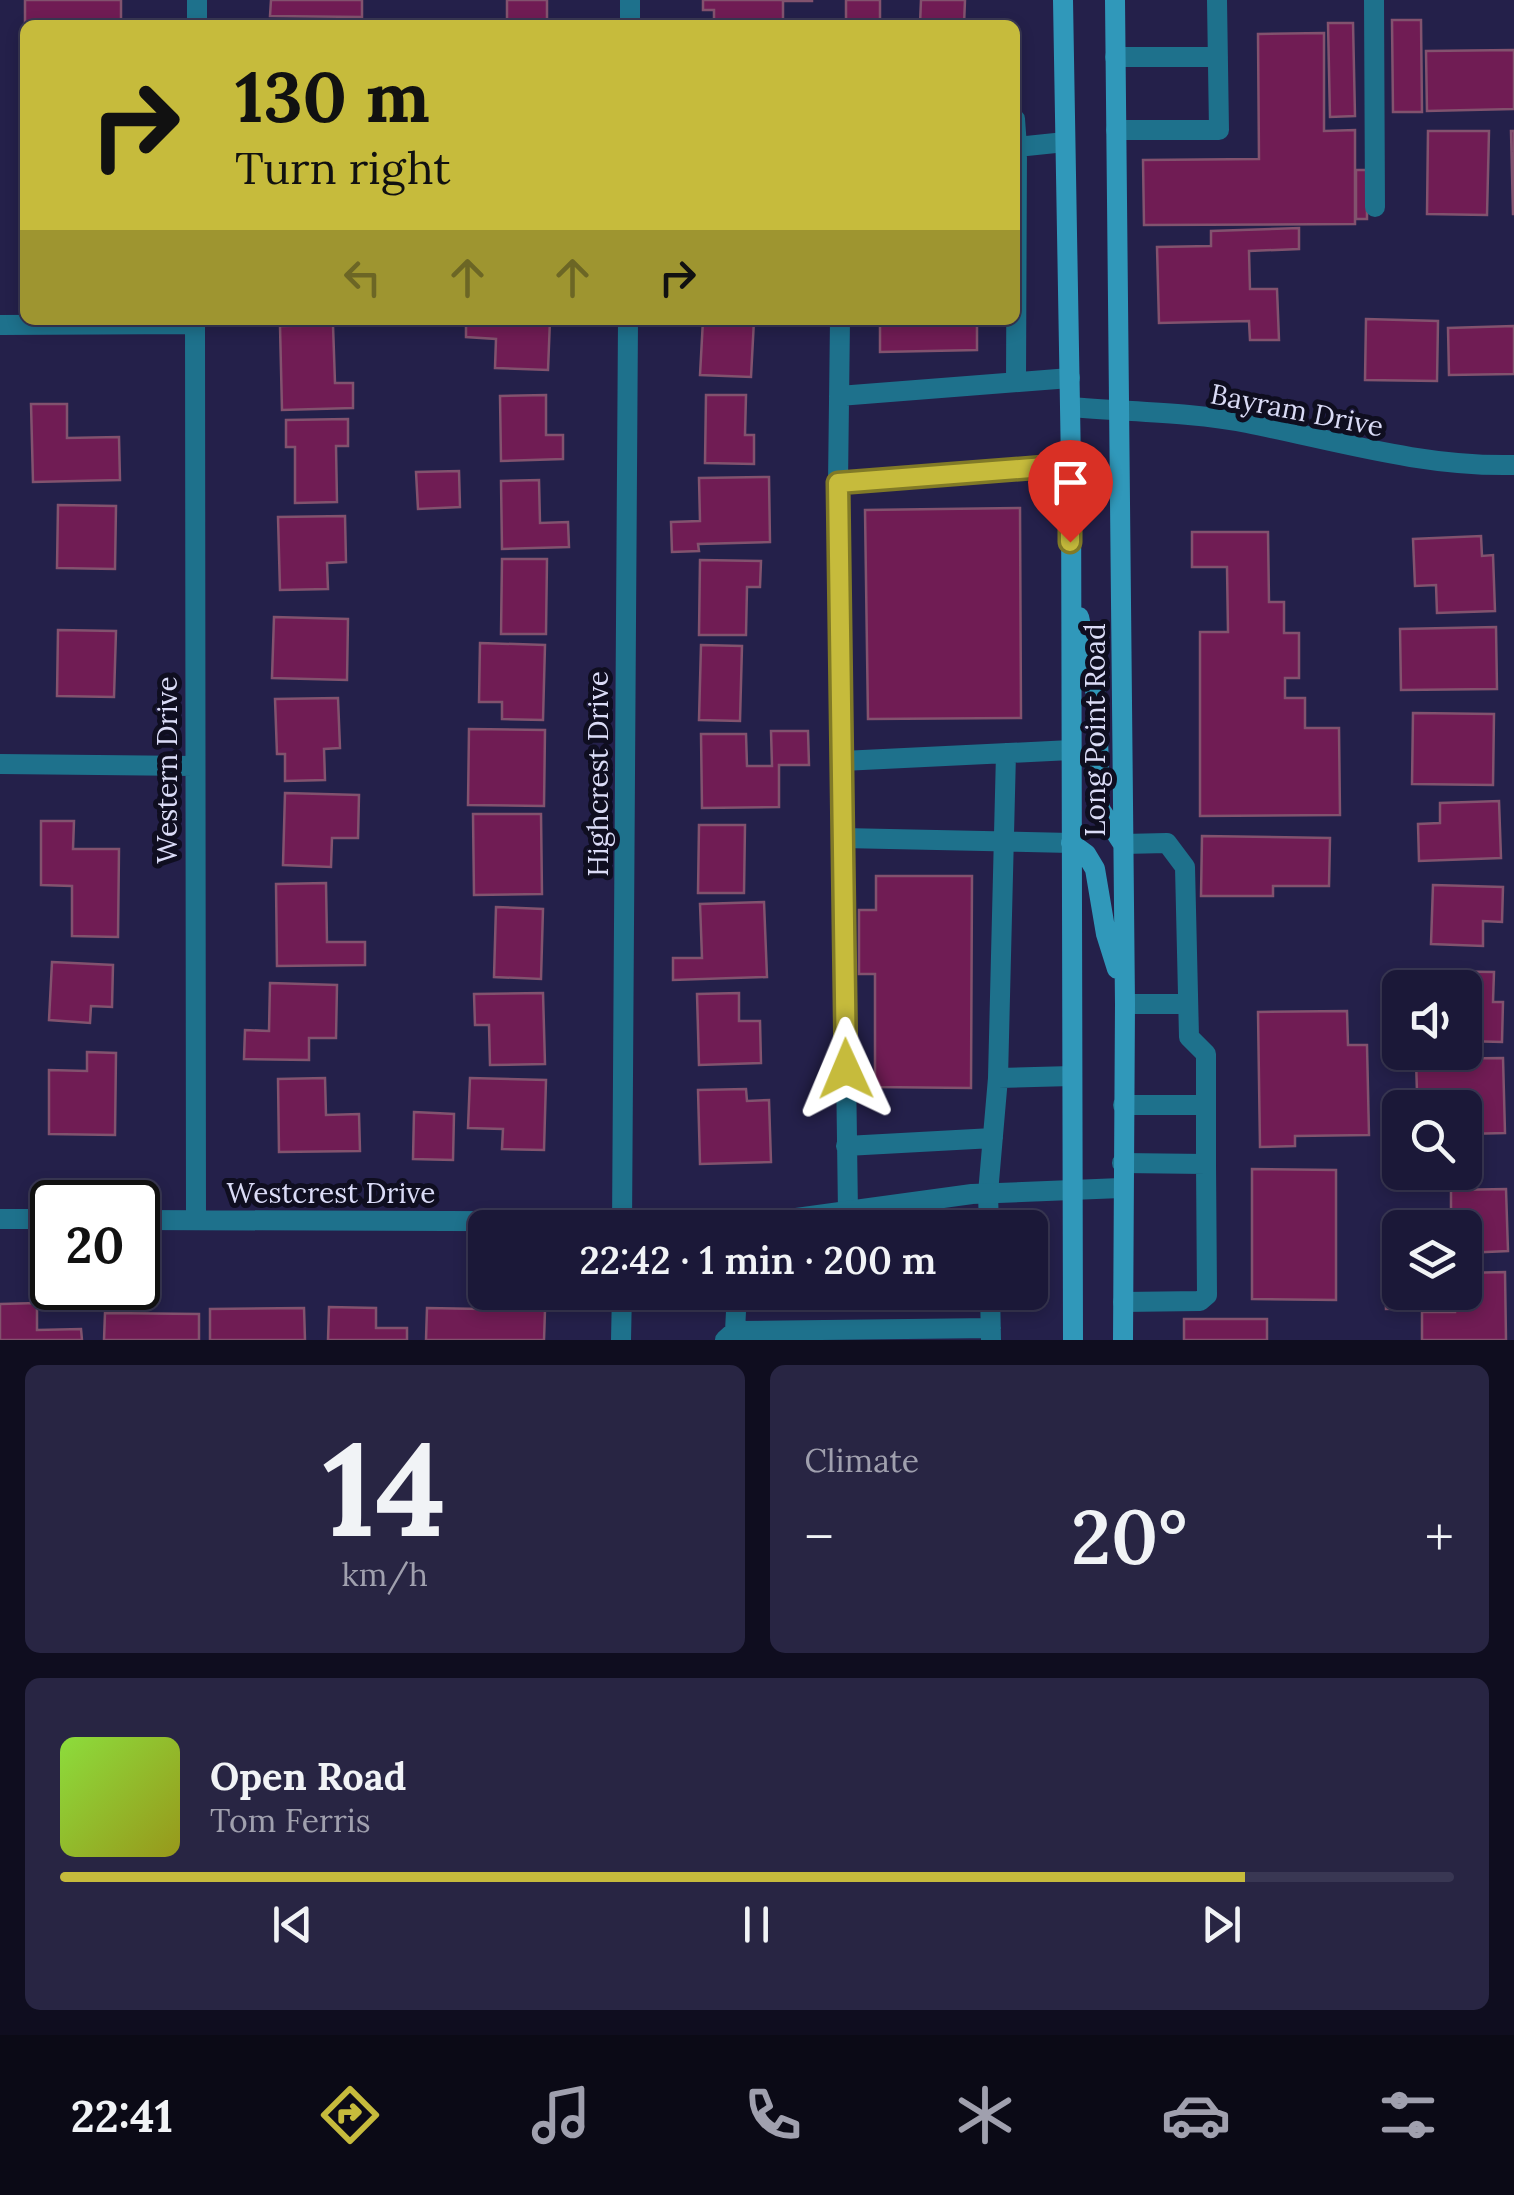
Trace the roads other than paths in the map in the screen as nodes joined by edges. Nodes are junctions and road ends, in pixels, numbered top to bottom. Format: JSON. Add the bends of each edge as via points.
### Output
{"nodes":[{"id":1,"x":1063,"y":0,"type":"edge"},
{"id":2,"x":1114,"y":0,"type":"edge"},
{"id":3,"x":1217,"y":0,"type":"edge"},
{"id":4,"x":1374,"y":0,"type":"edge"},
{"id":5,"x":1115,"y":57,"type":"junction"},
{"id":6,"x":1218,"y":57,"type":"junction"},
{"id":7,"x":1116,"y":130,"type":"junction"},
{"id":8,"x":1066,"y":142,"type":"junction"},
{"id":9,"x":1020,"y":147,"type":"edge"},
{"id":10,"x":1375,"y":207,"type":"dead end"},
{"id":11,"x":194,"y":325,"type":"edge"},
{"id":12,"x":628,"y":325,"type":"edge"},
{"id":13,"x":840,"y":325,"type":"edge"},
{"id":14,"x":1016,"y":325,"type":"edge"},
{"id":15,"x":1070,"y":378,"type":"junction"},
{"id":16,"x":1016,"y":382,"type":"junction"},
{"id":17,"x":839,"y":396,"type":"junction"},
{"id":18,"x":1070,"y":407,"type":"junction"},
{"id":19,"x":1120,"y":412,"type":"junction"},
{"id":20,"x":1070,"y":465,"type":"junction"},
{"id":21,"x":1514,"y":465,"type":"edge"},
{"id":22,"x":838,"y":483,"type":"junction"},
{"id":23,"x":1070,"y":581,"type":"junction"},
{"id":24,"x":1071,"y":750,"type":"junction"},
{"id":25,"x":1006,"y":753,"type":"junction"},
{"id":26,"x":842,"y":762,"type":"junction"},
{"id":27,"x":0,"y":764,"type":"edge"},
{"id":28,"x":194,"y":766,"type":"junction"},
{"id":29,"x":843,"y":838,"type":"junction"},
{"id":30,"x":1004,"y":841,"type":"junction"},
{"id":31,"x":1071,"y":842,"type":"junction"},
{"id":32,"x":1123,"y":844,"type":"junction"},
{"id":33,"x":1124,"y":997,"type":"junction"},
{"id":34,"x":1188,"y":1004,"type":"junction"},
{"id":35,"x":1072,"y":1076,"type":"junction"},
{"id":36,"x":998,"y":1078,"type":"junction"},
{"id":37,"x":1123,"y":1105,"type":"junction"},
{"id":38,"x":1206,"y":1105,"type":"junction"},
{"id":39,"x":993,"y":1138,"type":"junction"},
{"id":40,"x":846,"y":1146,"type":"junction"},
{"id":41,"x":1122,"y":1163,"type":"junction"},
{"id":42,"x":1206,"y":1164,"type":"junction"},
{"id":43,"x":1122,"y":1188,"type":"junction"},
{"id":44,"x":1072,"y":1190,"type":"junction"},
{"id":45,"x":988,"y":1193,"type":"junction"},
{"id":46,"x":622,"y":1210,"type":"edge"},
{"id":47,"x":848,"y":1210,"type":"edge"},
{"id":48,"x":863,"y":1210,"type":"edge"},
{"id":49,"x":988,"y":1210,"type":"edge"},
{"id":50,"x":0,"y":1219,"type":"edge"},
{"id":51,"x":30,"y":1219,"type":"edge"},
{"id":52,"x":160,"y":1220,"type":"edge"},
{"id":53,"x":196,"y":1220,"type":"junction"},
{"id":54,"x":468,"y":1223,"type":"edge"},
{"id":55,"x":1122,"y":1302,"type":"junction"},
{"id":56,"x":622,"y":1310,"type":"edge"},
{"id":57,"x":734,"y":1310,"type":"edge"},
{"id":58,"x":991,"y":1334,"type":"edge"},
{"id":59,"x":730,"y":1335,"type":"edge"},
{"id":60,"x":621,"y":1340,"type":"edge"},
{"id":61,"x":1071,"y":1340,"type":"edge"},
{"id":62,"x":1123,"y":1340,"type":"edge"}],
"edges":[{"from":1,"to":8,"type":"main road","name":"Long Point Road"},
{"from":2,"to":5,"type":"main road","name":"Long Point Road"},
{"from":3,"to":6,"type":"street"},
{"from":4,"to":10,"type":"street"},
{"from":5,"to":6,"type":"street"},
{"from":5,"to":7,"type":"main road","name":"Long Point Road"},
{"from":6,"to":7,"type":"street","via":[[1218,130]]},
{"from":7,"to":19,"type":"main road","name":"Long Point Road"},
{"from":8,"to":9,"type":"street"},
{"from":8,"to":15,"type":"main road","name":"Long Point Road"},
{"from":11,"to":28,"type":"street","name":"Western Drive"},
{"from":12,"to":46,"type":"street","name":"Highcrest Drive"},
{"from":13,"to":17,"type":"street"},
{"from":14,"to":16,"type":"street"},
{"from":15,"to":16,"type":"street"},
{"from":15,"to":18,"type":"main road","name":"Long Point Road"},
{"from":16,"to":17,"type":"street"},
{"from":17,"to":22,"type":"street"},
{"from":18,"to":19,"type":"street","name":"Bayram Drive"},
{"from":18,"to":20,"type":"main road","name":"Long Point Road"},
{"from":19,"to":21,"type":"street","name":"Bayram Drive","via":[[1242,422],[1402,457]]},
{"from":19,"to":32,"type":"main road","name":"Long Point Road"},
{"from":20,"to":22,"type":"street"},
{"from":20,"to":23,"type":"main road","name":"Long Point Road"},
{"from":22,"to":26,"type":"street"},
{"from":23,"to":24,"type":"main road","name":"Long Point Road"},
{"from":23,"to":32,"type":"main road","via":[[1097,699],[1100,809]]},
{"from":24,"to":25,"type":"street"},
{"from":24,"to":31,"type":"main road","name":"Long Point Road"},
{"from":25,"to":26,"type":"street"},
{"from":25,"to":30,"type":"street"},
{"from":26,"to":29,"type":"street"},
{"from":27,"to":28,"type":"street"},
{"from":28,"to":53,"type":"street","name":"Western Drive"},
{"from":29,"to":30,"type":"street"},
{"from":29,"to":40,"type":"street"},
{"from":30,"to":31,"type":"street"},
{"from":30,"to":36,"type":"street"},
{"from":31,"to":33,"type":"main road","via":[[1095,869]]},
{"from":31,"to":35,"type":"main road","name":"Long Point Road"},
{"from":32,"to":33,"type":"main road","name":"Long Point Road"},
{"from":32,"to":34,"type":"street","via":[[1167,842],[1185,868]]},
{"from":33,"to":34,"type":"street"},
{"from":33,"to":37,"type":"main road","name":"Long Point Road"},
{"from":34,"to":38,"type":"street","via":[[1189,1037],[1206,1054]]},
{"from":35,"to":36,"type":"street"},
{"from":35,"to":44,"type":"main road","name":"Long Point Road"},
{"from":36,"to":39,"type":"street"},
{"from":37,"to":38,"type":"street"},
{"from":37,"to":41,"type":"main road","name":"Long Point Road"},
{"from":38,"to":42,"type":"street"},
{"from":39,"to":40,"type":"street"},
{"from":39,"to":45,"type":"street"},
{"from":40,"to":47,"type":"street"},
{"from":41,"to":42,"type":"street"},
{"from":41,"to":43,"type":"main road","name":"Long Point Road"},
{"from":42,"to":55,"type":"street","via":[[1207,1295],[1200,1301]]},
{"from":43,"to":44,"type":"street","name":"Westcrest Drive"},
{"from":43,"to":55,"type":"main road","name":"Long Point Road"},
{"from":44,"to":45,"type":"street","name":"Westcrest Drive"},
{"from":44,"to":61,"type":"main road","name":"Long Point Road"},
{"from":45,"to":48,"type":"street","name":"Westcrest Drive"},
{"from":45,"to":49,"type":"street"},
{"from":50,"to":51,"type":"street"},
{"from":52,"to":53,"type":"street","name":"Westcrest Drive"},
{"from":53,"to":54,"type":"street","name":"Westcrest Drive"},
{"from":55,"to":62,"type":"main road","name":"Long Point Road"},
{"from":56,"to":60,"type":"street"},
{"from":57,"to":59,"type":"street"},
{"from":58,"to":59,"type":"street"}]}
